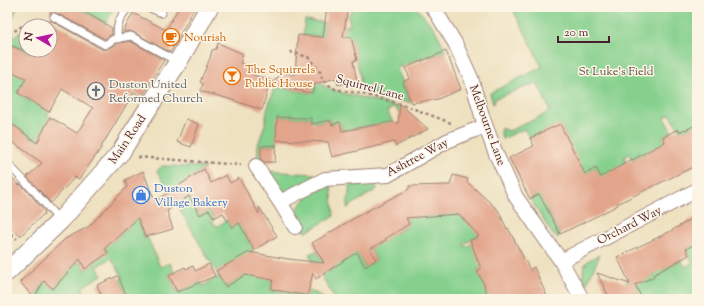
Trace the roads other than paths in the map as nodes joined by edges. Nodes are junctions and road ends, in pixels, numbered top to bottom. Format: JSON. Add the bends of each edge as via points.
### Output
{"nodes":[{"id":1,"x":129,"y":7,"type":"edge"},
{"id":2,"x":148,"y":7,"type":"edge"},
{"id":3,"x":209,"y":7,"type":"edge"},
{"id":4,"x":432,"y":7,"type":"edge"},
{"id":5,"x":162,"y":13,"type":"dead end"},
{"id":6,"x":54,"y":17,"type":"dead end"},
{"id":7,"x":118,"y":39,"type":"junction"},
{"id":8,"x":178,"y":62,"type":"junction"},
{"id":9,"x":485,"y":126,"type":"junction"},
{"id":10,"x":7,"y":163,"type":"edge"},
{"id":11,"x":256,"y":166,"type":"road end"},
{"id":12,"x":697,"y":190,"type":"edge"},
{"id":13,"x":280,"y":202,"type":"junction"},
{"id":14,"x":60,"y":221,"type":"junction"},
{"id":15,"x":295,"y":226,"type":"dead end"},
{"id":16,"x":560,"y":261,"type":"junction"},
{"id":17,"x":7,"y":272,"type":"edge"},
{"id":18,"x":582,"y":299,"type":"edge"}],
"edges":[{"from":1,"to":7,"type":"lane","via":[[118,23]]},
{"from":2,"to":5,"type":"lane"},
{"from":3,"to":8,"type":"street","name":"Main Road"},
{"from":4,"to":9,"type":"street","name":"Melbourne Lane","via":[[465,64]]},
{"from":6,"to":7,"type":"lane","via":[[105,45]]},
{"from":7,"to":8,"type":"lane","via":[[130,36]]},
{"from":8,"to":14,"type":"street","name":"Main Road","via":[[121,152]]},
{"from":9,"to":13,"type":"street","name":"Ashtree Way","via":[[447,141],[388,176],[325,179]]},
{"from":9,"to":16,"type":"street","name":"Melbourne Lane","via":[[516,197]]},
{"from":10,"to":14,"type":"lane"},
{"from":11,"to":13,"type":"street"},
{"from":12,"to":16,"type":"street","name":"Orchard Way"},
{"from":13,"to":15,"type":"street"},
{"from":14,"to":17,"type":"street","name":"Main Road"},
{"from":16,"to":18,"type":"street","name":"Melbourne Lane"}]}
